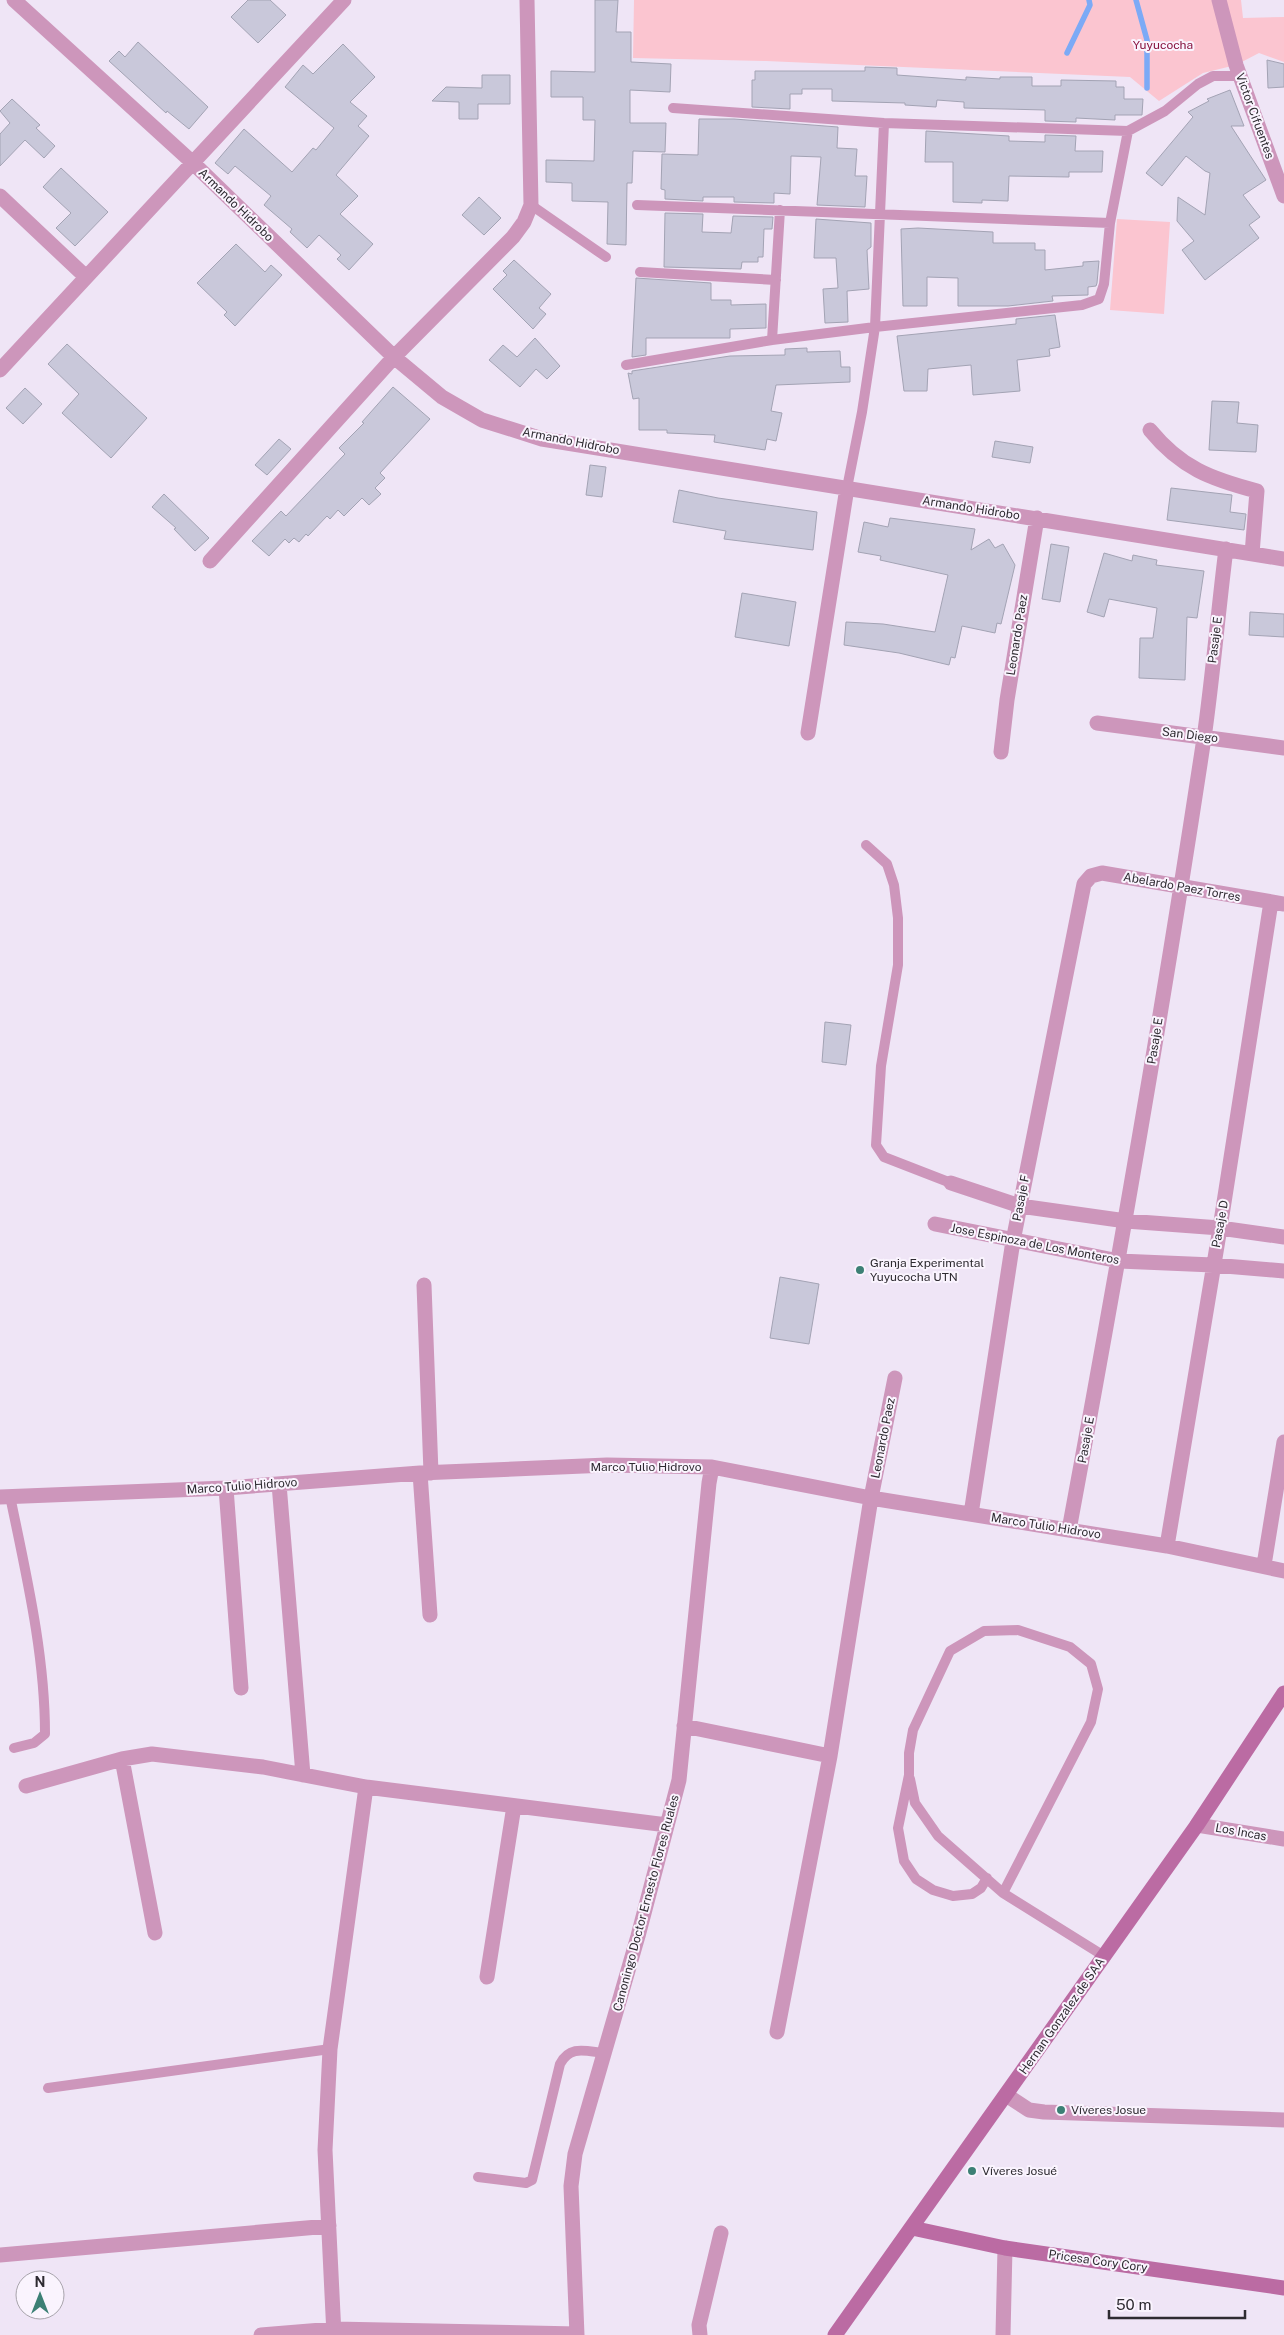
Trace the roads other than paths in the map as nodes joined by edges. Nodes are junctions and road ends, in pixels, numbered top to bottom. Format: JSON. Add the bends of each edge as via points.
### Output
{"nodes":[{"id":1,"x":14,"y":0,"type":"edge"},
{"id":2,"x":344,"y":0,"type":"edge"},
{"id":3,"x":527,"y":0,"type":"edge"},
{"id":4,"x":1219,"y":0,"type":"edge"},
{"id":5,"x":1238,"y":70,"type":"junction"},
{"id":6,"x":673,"y":108,"type":"dead end"},
{"id":7,"x":884,"y":123,"type":"junction"},
{"id":8,"x":1128,"y":131,"type":"junction"},
{"id":9,"x":193,"y":163,"type":"junction"},
{"id":10,"x":0,"y":196,"type":"edge"},
{"id":11,"x":1284,"y":196,"type":"edge"},
{"id":12,"x":531,"y":205,"type":"junction"},
{"id":13,"x":637,"y":205,"type":"dead end"},
{"id":14,"x":780,"y":210,"type":"junction"},
{"id":15,"x":880,"y":214,"type":"junction"},
{"id":16,"x":1110,"y":223,"type":"junction"},
{"id":17,"x":606,"y":257,"type":"dead end"},
{"id":18,"x":640,"y":272,"type":"dead end"},
{"id":19,"x":86,"y":277,"type":"junction"},
{"id":20,"x":776,"y":280,"type":"junction"},
{"id":21,"x":875,"y":327,"type":"junction"},
{"id":22,"x":772,"y":340,"type":"junction"},
{"id":23,"x":394,"y":357,"type":"junction"},
{"id":24,"x":626,"y":365,"type":"dead end"},
{"id":25,"x":0,"y":370,"type":"edge"},
{"id":26,"x":1150,"y":430,"type":"dead end"},
{"id":27,"x":846,"y":488,"type":"junction"},
{"id":28,"x":1037,"y":518,"type":"junction"},
{"id":29,"x":1226,"y":549,"type":"junction"},
{"id":30,"x":1252,"y":554,"type":"junction"},
{"id":31,"x":1284,"y":559,"type":"edge"},
{"id":32,"x":210,"y":562,"type":"dead end"},
{"id":33,"x":1097,"y":723,"type":"dead end"},
{"id":34,"x":808,"y":733,"type":"dead end"},
{"id":35,"x":1204,"y":736,"type":"junction"},
{"id":36,"x":1284,"y":748,"type":"edge"},
{"id":37,"x":1001,"y":752,"type":"dead end"},
{"id":38,"x":866,"y":845,"type":"dead end"},
{"id":39,"x":1084,"y":884,"type":"joint"},
{"id":40,"x":1179,"y":886,"type":"junction"},
{"id":41,"x":1277,"y":903,"type":"edge"},
{"id":42,"x":951,"y":1182,"type":"joint"},
{"id":43,"x":1020,"y":1206,"type":"junction"},
{"id":44,"x":1126,"y":1221,"type":"junction"},
{"id":45,"x":935,"y":1224,"type":"dead end"},
{"id":46,"x":1220,"y":1228,"type":"junction"},
{"id":47,"x":1284,"y":1237,"type":"edge"},
{"id":48,"x":1013,"y":1241,"type":"junction"},
{"id":49,"x":1119,"y":1261,"type":"junction"},
{"id":50,"x":1213,"y":1265,"type":"junction"},
{"id":51,"x":1284,"y":1271,"type":"edge"},
{"id":52,"x":424,"y":1284,"type":"dead end"},
{"id":53,"x":895,"y":1378,"type":"dead end"},
{"id":54,"x":1284,"y":1442,"type":"edge"},
{"id":55,"x":712,"y":1467,"type":"junction"},
{"id":56,"x":1282,"y":1471,"type":"edge"},
{"id":57,"x":425,"y":1473,"type":"junction"},
{"id":58,"x":279,"y":1484,"type":"junction"},
{"id":59,"x":226,"y":1488,"type":"junction"},
{"id":60,"x":5,"y":1497,"type":"edge"},
{"id":61,"x":871,"y":1498,"type":"junction"},
{"id":62,"x":971,"y":1514,"type":"junction"},
{"id":63,"x":1069,"y":1530,"type":"junction"},
{"id":64,"x":1167,"y":1546,"type":"junction"},
{"id":65,"x":1264,"y":1565,"type":"junction"},
{"id":66,"x":1284,"y":1571,"type":"edge"},
{"id":67,"x":430,"y":1615,"type":"dead end"},
{"id":68,"x":241,"y":1688,"type":"dead end"},
{"id":69,"x":1284,"y":1693,"type":"edge"},
{"id":70,"x":684,"y":1726,"type":"junction"},
{"id":71,"x":14,"y":1748,"type":"dead end"},
{"id":72,"x":830,"y":1756,"type":"junction"},
{"id":73,"x":122,"y":1759,"type":"junction"},
{"id":74,"x":303,"y":1774,"type":"junction"},
{"id":75,"x":909,"y":1775,"type":"junction"},
{"id":76,"x":26,"y":1786,"type":"dead end"},
{"id":77,"x":366,"y":1787,"type":"junction"},
{"id":78,"x":514,"y":1806,"type":"junction"},
{"id":79,"x":667,"y":1825,"type":"junction"},
{"id":80,"x":1197,"y":1825,"type":"junction"},
{"id":81,"x":1284,"y":1840,"type":"edge"},
{"id":82,"x":987,"y":1878,"type":"junction"},
{"id":83,"x":1003,"y":1894,"type":"junction"},
{"id":84,"x":155,"y":1933,"type":"dead end"},
{"id":85,"x":1104,"y":1956,"type":"junction"},
{"id":86,"x":487,"y":1977,"type":"dead end"},
{"id":87,"x":777,"y":2032,"type":"dead end"},
{"id":88,"x":330,"y":2049,"type":"junction"},
{"id":89,"x":604,"y":2053,"type":"junction"},
{"id":90,"x":48,"y":2088,"type":"dead end"},
{"id":91,"x":1006,"y":2095,"type":"junction"},
{"id":92,"x":1284,"y":2120,"type":"edge"},
{"id":93,"x":478,"y":2177,"type":"dead end"},
{"id":94,"x":329,"y":2226,"type":"junction"},
{"id":95,"x":912,"y":2228,"type":"junction"},
{"id":96,"x":721,"y":2233,"type":"dead end"},
{"id":97,"x":1005,"y":2248,"type":"junction"},
{"id":98,"x":0,"y":2255,"type":"edge"},
{"id":99,"x":1284,"y":2288,"type":"edge"},
{"id":100,"x":334,"y":2332,"type":"edge"},
{"id":101,"x":577,"y":2334,"type":"edge"},
{"id":102,"x":261,"y":2335,"type":"edge"},
{"id":103,"x":700,"y":2335,"type":"edge"},
{"id":104,"x":835,"y":2335,"type":"edge"},
{"id":105,"x":1003,"y":2335,"type":"edge"}],
"edges":[{"from":1,"to":9,"type":"street","name":"Armando Hidrobo"},
{"from":2,"to":9,"type":"street"},
{"from":3,"to":12,"type":"street"},
{"from":4,"to":5,"type":"street","name":"Victor Cifuentes"},
{"from":5,"to":8,"type":"lane","via":[[1213,76],[1198,84],[1165,111]]},
{"from":5,"to":11,"type":"street","name":"Victor Cifuentes"},
{"from":6,"to":7,"type":"lane"},
{"from":7,"to":8,"type":"lane"},
{"from":7,"to":15,"type":"lane"},
{"from":8,"to":16,"type":"lane"},
{"from":9,"to":19,"type":"street"},
{"from":9,"to":23,"type":"street","name":"Armando Hidrobo"},
{"from":10,"to":19,"type":"street"},
{"from":12,"to":17,"type":"lane"},
{"from":12,"to":23,"type":"street","via":[[513,237]]},
{"from":13,"to":14,"type":"lane"},
{"from":14,"to":15,"type":"lane"},
{"from":14,"to":20,"type":"lane"},
{"from":15,"to":16,"type":"lane"},
{"from":15,"to":21,"type":"lane"},
{"from":16,"to":21,"type":"lane","via":[[1104,284],[1099,299],[1082,305]]},
{"from":18,"to":20,"type":"lane"},
{"from":19,"to":25,"type":"street"},
{"from":20,"to":22,"type":"lane"},
{"from":21,"to":22,"type":"lane"},
{"from":21,"to":27,"type":"lane"},
{"from":22,"to":24,"type":"lane"},
{"from":23,"to":27,"type":"street","name":"Armando Hidrobo","via":[[442,397],[482,420],[542,438]]},
{"from":23,"to":32,"type":"street"},
{"from":26,"to":30,"type":"street","via":[[1176,458],[1198,472],[1257,491]]},
{"from":27,"to":28,"type":"street","name":"Armando Hidrobo"},
{"from":27,"to":34,"type":"street"},
{"from":28,"to":29,"type":"street","name":"Armando Hidrobo"},
{"from":28,"to":37,"type":"street","name":"Leonardo Paez","via":[[1006,700]]},
{"from":29,"to":30,"type":"street","name":"Armando Hidrobo"},
{"from":29,"to":35,"type":"street","name":"Pasaje E"},
{"from":30,"to":31,"type":"street","name":"Armando Hidrobo"},
{"from":33,"to":35,"type":"street","name":"San Diego"},
{"from":35,"to":36,"type":"street","name":"San Diego"},
{"from":35,"to":40,"type":"street","name":"Pasaje E"},
{"from":38,"to":42,"type":"lane","via":[[887,864],[894,885],[898,918],[898,965],[881,1066],[876,1145],[880,1153],[892,1161]]},
{"from":39,"to":40,"type":"street","name":"Abelardo Paez Torres","via":[[1091,876],[1102,873]]},
{"from":39,"to":43,"type":"street","name":"Pasaje F"},
{"from":40,"to":41,"type":"street","name":"Abelardo Paez Torres"},
{"from":40,"to":44,"type":"street","name":"Pasaje E"},
{"from":41,"to":46,"type":"street","name":"Pasaje D"},
{"from":42,"to":43,"type":"street"},
{"from":43,"to":44,"type":"street"},
{"from":43,"to":48,"type":"street","name":"Pasaje F"},
{"from":44,"to":46,"type":"street"},
{"from":44,"to":49,"type":"street","name":"Pasaje E"},
{"from":45,"to":48,"type":"street","name":"Jose Espinoza de Los Monteros"},
{"from":46,"to":47,"type":"street"},
{"from":46,"to":50,"type":"street","name":"Pasaje D"},
{"from":48,"to":49,"type":"street","name":"Jose Espinoza de Los Monteros"},
{"from":48,"to":62,"type":"street","name":"Pasaje F"},
{"from":49,"to":50,"type":"street","name":"Jose Espinoza de Los Monteros"},
{"from":49,"to":63,"type":"street","name":"Pasaje E"},
{"from":50,"to":51,"type":"street","name":"Jose Espinoza de Los Monteros"},
{"from":50,"to":64,"type":"street","name":"Pasaje D"},
{"from":52,"to":57,"type":"street"},
{"from":53,"to":61,"type":"street","name":"Leonardo Paez"},
{"from":54,"to":56,"type":"street"},
{"from":55,"to":57,"type":"street","name":"Marco Tulio Hidrovo","via":[[607,1465]]},
{"from":55,"to":61,"type":"street","name":"Marco Tulio Hidrovo"},
{"from":55,"to":70,"type":"street","name":"Canoningo Doctor Ernesto Flores Ruales"},
{"from":56,"to":65,"type":"street"},
{"from":57,"to":58,"type":"street","name":"Marco Tulio Hidrovo"},
{"from":57,"to":67,"type":"street"},
{"from":58,"to":59,"type":"street","name":"Marco Tulio Hidrovo"},
{"from":58,"to":74,"type":"street"},
{"from":59,"to":60,"type":"street","name":"Marco Tulio Hidrovo"},
{"from":59,"to":68,"type":"street"},
{"from":60,"to":71,"type":"lane","via":[[30,1598],[45,1711],[45,1734],[34,1743]]},
{"from":61,"to":62,"type":"street","name":"Marco Tulio Hidrovo"},
{"from":61,"to":72,"type":"street","name":"Leonardo Paez"},
{"from":62,"to":63,"type":"street","name":"Marco Tulio Hidrovo"},
{"from":63,"to":64,"type":"street","name":"Marco Tulio Hidrovo"},
{"from":64,"to":65,"type":"street","name":"Marco Tulio Hidrovo"},
{"from":65,"to":66,"type":"street","name":"Marco Tulio Hidrovo"},
{"from":69,"to":80,"type":"street","name":"Hernan Gonzalez de SAA"},
{"from":70,"to":72,"type":"street"},
{"from":70,"to":79,"type":"street","name":"Canoningo Doctor Ernesto Flores Ruales","via":[[679,1780]]},
{"from":72,"to":87,"type":"street","name":"Leonardo Paez"},
{"from":73,"to":74,"type":"street","via":[[152,1754],[182,1756]]},
{"from":73,"to":76,"type":"street"},
{"from":73,"to":84,"type":"street"},
{"from":74,"to":77,"type":"street"},
{"from":75,"to":82,"type":"lane","via":[[915,1803],[938,1836]]},
{"from":75,"to":82,"type":"lane","via":[[898,1828],[904,1861],[916,1879],[933,1890],[954,1896],[972,1894]]},
{"from":75,"to":83,"type":"lane","via":[[913,1730],[950,1651],[984,1631],[1018,1630],[1070,1647],[1091,1664],[1098,1689],[1091,1722]]},
{"from":77,"to":78,"type":"street"},
{"from":77,"to":88,"type":"street"},
{"from":78,"to":79,"type":"street"},
{"from":78,"to":86,"type":"street"},
{"from":79,"to":89,"type":"street","name":"Canoningo Doctor Ernesto Flores Ruales"},
{"from":80,"to":81,"type":"street","name":"Los Incas"},
{"from":80,"to":85,"type":"street","name":"Hernan Gonzalez de SAA"},
{"from":82,"to":83,"type":"lane"},
{"from":83,"to":85,"type":"lane"},
{"from":85,"to":91,"type":"street","name":"Hernan Gonzalez de SAA"},
{"from":88,"to":90,"type":"lane"},
{"from":88,"to":94,"type":"street","via":[[325,2150]]},
{"from":89,"to":93,"type":"lane","via":[[575,2049],[565,2054],[532,2180],[526,2183]]},
{"from":89,"to":101,"type":"street","name":"Canoningo Doctor Ernesto Flores Ruales","via":[[575,2154],[571,2186]]},
{"from":91,"to":92,"type":"street","via":[[1020,2106],[1044,2112]]},
{"from":91,"to":95,"type":"street","name":"Hernan Gonzalez de SAA"},
{"from":94,"to":98,"type":"street"},
{"from":94,"to":100,"type":"street"},
{"from":95,"to":97,"type":"street","name":"Pricesa Cory Cory"},
{"from":95,"to":104,"type":"street","name":"Hernan Gonzalez de SAA"},
{"from":96,"to":103,"type":"street","via":[[699,2325]]},
{"from":97,"to":99,"type":"street","name":"Pricesa Cory Cory"},
{"from":97,"to":105,"type":"street"},
{"from":100,"to":101,"type":"street"},
{"from":100,"to":102,"type":"street"}]}
